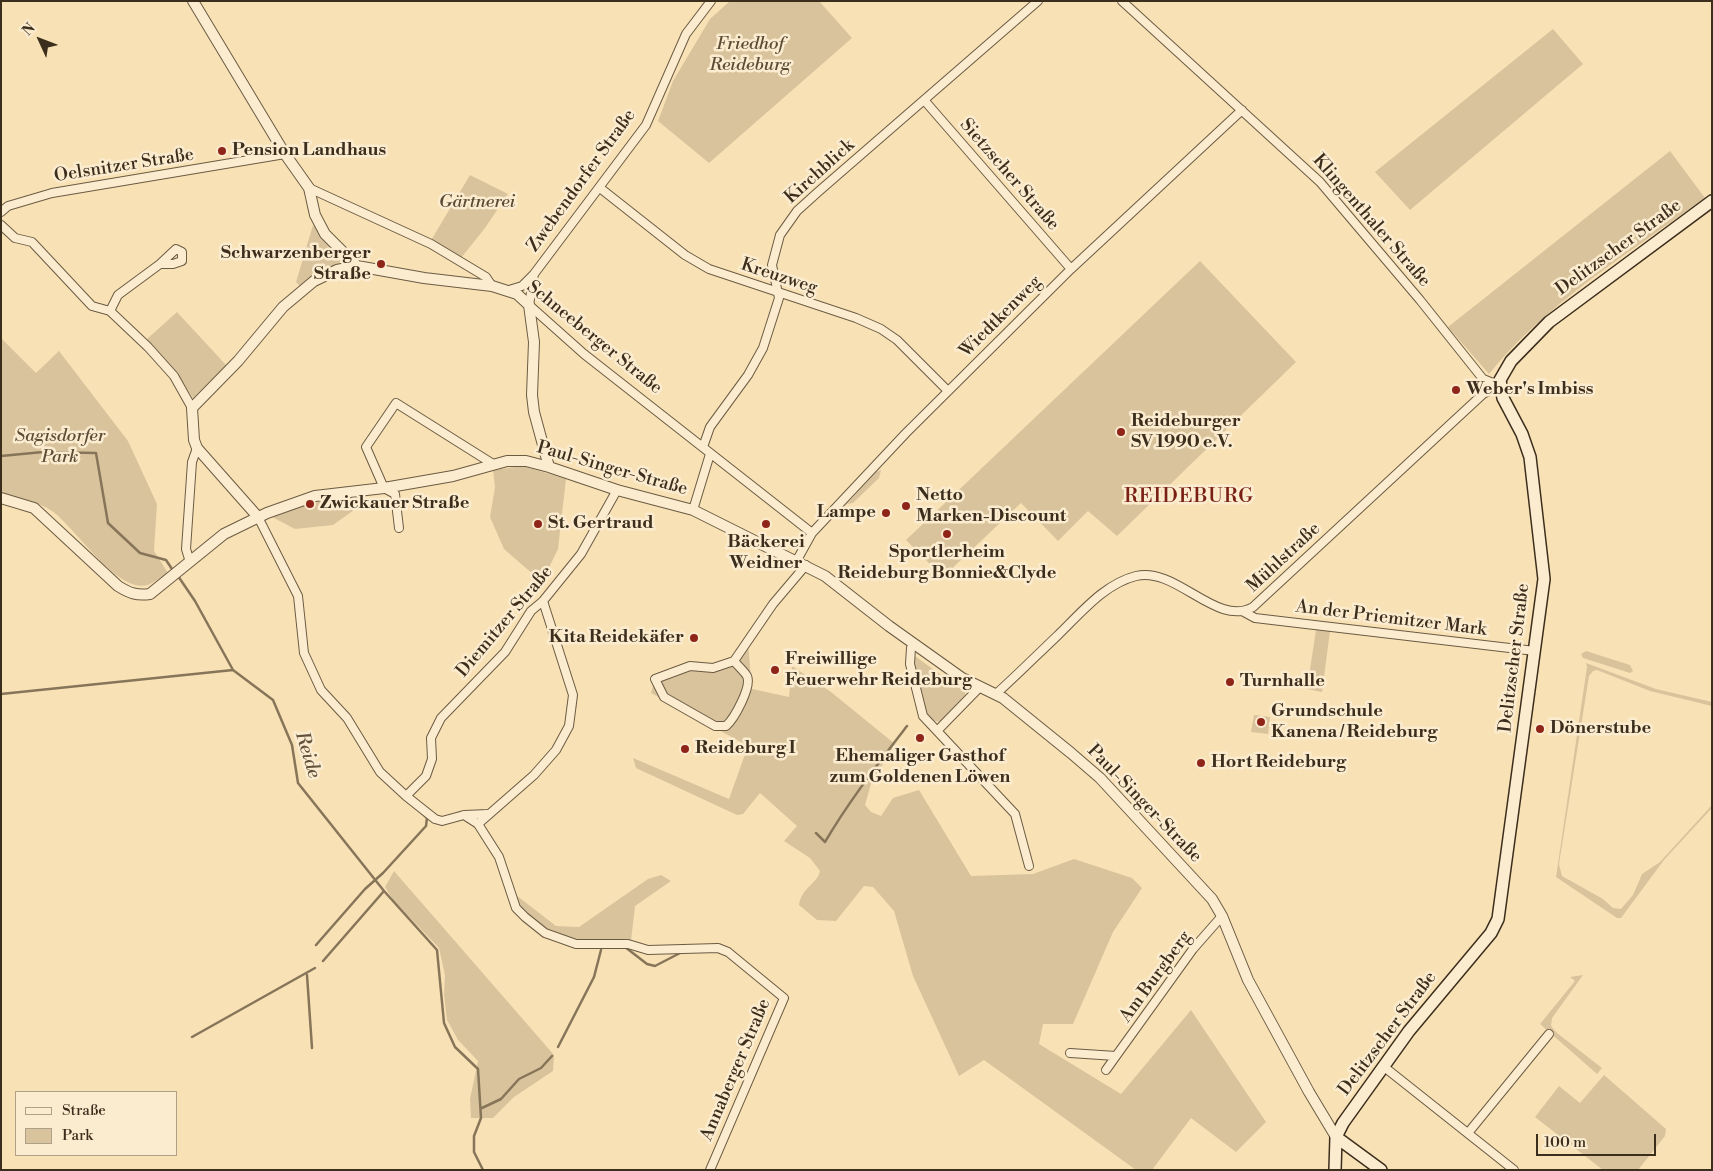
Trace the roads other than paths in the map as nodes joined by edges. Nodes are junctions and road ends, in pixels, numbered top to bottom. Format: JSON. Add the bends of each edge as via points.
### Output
{"nodes":[{"id":1,"x":192,"y":1,"type":"edge"},
{"id":2,"x":711,"y":1,"type":"edge"},
{"id":3,"x":1038,"y":1,"type":"edge"},
{"id":4,"x":1122,"y":1,"type":"edge"},
{"id":5,"x":924,"y":100,"type":"junction"},
{"id":6,"x":1242,"y":110,"type":"junction"},
{"id":7,"x":285,"y":154,"type":"junction"},
{"id":8,"x":309,"y":188,"type":"junction"},
{"id":9,"x":600,"y":188,"type":"junction"},
{"id":10,"x":1712,"y":201,"type":"edge"},
{"id":11,"x":1,"y":212,"type":"edge"},
{"id":12,"x":1,"y":225,"type":"edge"},
{"id":13,"x":160,"y":264,"type":"dead end"},
{"id":14,"x":357,"y":266,"type":"junction"},
{"id":15,"x":1071,"y":269,"type":"junction"},
{"id":16,"x":534,"y":274,"type":"junction"},
{"id":17,"x":492,"y":286,"type":"junction"},
{"id":18,"x":509,"y":290,"type":"junction"},
{"id":19,"x":779,"y":294,"type":"junction"},
{"id":20,"x":529,"y":305,"type":"junction"},
{"id":21,"x":110,"y":311,"type":"junction"},
{"id":22,"x":1500,"y":385,"type":"junction"},
{"id":23,"x":1487,"y":387,"type":"junction"},
{"id":24,"x":948,"y":391,"type":"junction"},
{"id":25,"x":192,"y":408,"type":"junction"},
{"id":26,"x":703,"y":447,"type":"junction"},
{"id":27,"x":197,"y":448,"type":"junction"},
{"id":28,"x":710,"y":454,"type":"junction"},
{"id":29,"x":493,"y":464,"type":"junction"},
{"id":30,"x":549,"y":467,"type":"junction"},
{"id":31,"x":384,"y":488,"type":"junction"},
{"id":32,"x":617,"y":490,"type":"junction"},
{"id":33,"x":1,"y":498,"type":"edge"},
{"id":34,"x":693,"y":510,"type":"junction"},
{"id":35,"x":258,"y":517,"type":"junction"},
{"id":36,"x":399,"y":528,"type":"dead end"},
{"id":37,"x":812,"y":533,"type":"junction"},
{"id":38,"x":190,"y":562,"type":"junction"},
{"id":39,"x":802,"y":562,"type":"junction"},
{"id":40,"x":543,"y":601,"type":"junction"},
{"id":41,"x":1244,"y":612,"type":"junction"},
{"id":42,"x":914,"y":644,"type":"junction"},
{"id":43,"x":1534,"y":651,"type":"junction"},
{"id":44,"x":734,"y":661,"type":"junction"},
{"id":45,"x":979,"y":688,"type":"junction"},
{"id":46,"x":996,"y":694,"type":"junction"},
{"id":47,"x":937,"y":731,"type":"junction"},
{"id":48,"x":406,"y":796,"type":"junction"},
{"id":49,"x":488,"y":814,"type":"junction"},
{"id":50,"x":464,"y":815,"type":"junction"},
{"id":51,"x":478,"y":824,"type":"junction"},
{"id":52,"x":1029,"y":866,"type":"dead end"},
{"id":53,"x":1222,"y":916,"type":"junction"},
{"id":54,"x":1549,"y":1034,"type":"dead end"},
{"id":55,"x":1070,"y":1053,"type":"dead end"},
{"id":56,"x":1116,"y":1056,"type":"junction"},
{"id":57,"x":1383,"y":1066,"type":"junction"},
{"id":58,"x":1106,"y":1070,"type":"dead end"},
{"id":59,"x":1468,"y":1134,"type":"junction"},
{"id":60,"x":1336,"y":1137,"type":"junction"},
{"id":61,"x":710,"y":1170,"type":"edge"},
{"id":62,"x":1335,"y":1170,"type":"edge"},
{"id":63,"x":1381,"y":1170,"type":"edge"},
{"id":64,"x":1514,"y":1170,"type":"edge"}],
"edges":[{"from":1,"to":7,"type":"street"},
{"from":2,"to":9,"type":"street","name":"Zwebendorfer Straße","via":[[686,34],[646,125]]},
{"from":3,"to":5,"type":"street","name":"Kirchblick"},
{"from":4,"to":6,"type":"street","name":"Klingenthaler Straße"},
{"from":5,"to":15,"type":"street","name":"Sietzscher Straße"},
{"from":5,"to":19,"type":"street","name":"Kirchblick","via":[[788,222],[780,235],[772,265]]},
{"from":6,"to":15,"type":"street","name":"Wiedtkenweg"},
{"from":6,"to":23,"type":"street","name":"Klingenthaler Straße","via":[[1320,182]]},
{"from":7,"to":8,"type":"street"},
{"from":7,"to":11,"type":"street","name":"Oelsnitzer Straße","via":[[52,193],[8,206]]},
{"from":8,"to":14,"type":"street","via":[[315,214],[325,234]]},
{"from":8,"to":17,"type":"street","name":"Schneeberger Straße","via":[[431,244],[486,278]]},
{"from":9,"to":16,"type":"street","name":"Zwebendorfer Straße"},
{"from":9,"to":19,"type":"street","name":"Kreuzweg","via":[[692,260]]},
{"from":10,"to":22,"type":"main road","name":"Delitzscher Straße","via":[[1549,322],[1511,361],[1502,374]]},
{"from":12,"to":21,"type":"street","via":[[15,238],[32,242],[92,306]]},
{"from":13,"to":21,"type":"street","via":[[118,294]]},
{"from":14,"to":17,"type":"street"},
{"from":14,"to":25,"type":"street","via":[[337,270],[314,281],[283,307]]},
{"from":15,"to":24,"type":"street","name":"Wiedtkenweg"},
{"from":16,"to":18,"type":"street","name":"Zwebendorfer Straße","via":[[522,286]]},
{"from":16,"to":20,"type":"street","name":"Zwebendorfer Straße"},
{"from":17,"to":18,"type":"street","name":"Schneeberger Straße"},
{"from":18,"to":20,"type":"street","name":"Schneeberger Straße"},
{"from":19,"to":24,"type":"street","name":"Kreuzweg","via":[[881,329],[897,340]]},
{"from":19,"to":26,"type":"street","name":"Kirchblick","via":[[757,362],[710,427]]},
{"from":20,"to":26,"type":"street","name":"Schneeberger Straße","via":[[584,354]]},
{"from":20,"to":30,"type":"street","name":"Zwebendorfer Straße","via":[[534,342],[534,412]]},
{"from":21,"to":25,"type":"street","via":[[174,376]]},
{"from":22,"to":23,"type":"street","name":"Mühlstraße"},
{"from":22,"to":43,"type":"main road","name":"Delitzscher Straße","via":[[1530,457],[1544,568]]},
{"from":23,"to":41,"type":"street","name":"Mühlstraße"},
{"from":24,"to":37,"type":"street","name":"Wiedtkenweg"},
{"from":25,"to":27,"type":"street"},
{"from":26,"to":28,"type":"street","name":"Schneeberger Straße"},
{"from":27,"to":35,"type":"street"},
{"from":27,"to":38,"type":"street","via":[[192,462],[186,549]]},
{"from":28,"to":34,"type":"street","name":"Paul-Singer-Straße"},
{"from":28,"to":37,"type":"street","name":"Schneeberger Straße"},
{"from":29,"to":30,"type":"street","name":"Paul-Singer-Straße","via":[[526,461]]},
{"from":29,"to":31,"type":"street","name":"Paul-Singer-Straße","via":[[453,476]]},
{"from":29,"to":31,"type":"street","via":[[396,404],[366,447]]},
{"from":30,"to":32,"type":"street","name":"Paul-Singer-Straße"},
{"from":31,"to":35,"type":"street","name":"Paul-Singer-Straße","via":[[316,496]]},
{"from":31,"to":36,"type":"street","via":[[394,494]]},
{"from":32,"to":34,"type":"street","name":"Paul-Singer-Straße"},
{"from":32,"to":40,"type":"street","name":"Diemitzer Straße","via":[[581,554]]},
{"from":33,"to":38,"type":"street","name":"Paul-Singer-Straße","via":[[34,508],[129,593],[150,594]]},
{"from":34,"to":39,"type":"street","name":"Paul-Singer-Straße"},
{"from":35,"to":38,"type":"street","name":"Paul-Singer-Straße","via":[[224,534]]},
{"from":35,"to":48,"type":"street","via":[[298,596],[304,653],[321,690],[348,718],[380,772]]},
{"from":37,"to":39,"type":"street","name":"Wiedtkenweg"},
{"from":39,"to":42,"type":"street","name":"Paul-Singer-Straße"},
{"from":39,"to":44,"type":"street"},
{"from":40,"to":48,"type":"street","name":"Diemitzer Straße","via":[[531,611],[505,652],[441,718],[432,738],[432,759],[426,776]]},
{"from":40,"to":49,"type":"street","via":[[572,695],[569,726],[556,750],[534,775]]},
{"from":41,"to":43,"type":"street","name":"An der Priemitzer Mark","via":[[1255,618]]},
{"from":41,"to":46,"type":"street","name":"Mühlstraße","via":[[1231,612],[1157,576],[1128,579],[1096,598]]},
{"from":42,"to":45,"type":"street","name":"Paul-Singer-Straße"},
{"from":42,"to":47,"type":"street","via":[[910,664],[919,705],[923,716]]},
{"from":43,"to":57,"type":"main road","name":"Delitzscher Straße","via":[[1497,924]]},
{"from":44,"to":44,"type":"street","via":[[713,668],[690,666],[655,679],[664,696],[716,726],[726,726],[748,686],[747,676]]},
{"from":45,"to":46,"type":"street","name":"Paul-Singer-Straße"},
{"from":45,"to":47,"type":"street"},
{"from":46,"to":53,"type":"street","name":"Paul-Singer-Straße","via":[[1100,778],[1201,886]]},
{"from":47,"to":52,"type":"street","via":[[1015,814]]},
{"from":48,"to":50,"type":"street","via":[[435,819],[442,821]]},
{"from":49,"to":50,"type":"street"},
{"from":49,"to":51,"type":"street"},
{"from":50,"to":51,"type":"street","name":"Annaberger Straße"},
{"from":51,"to":61,"type":"street","name":"Annaberger Straße","via":[[500,857],[516,908],[545,933],[576,944],[628,944],[648,950],[718,948],[734,956],[784,998]]},
{"from":53,"to":56,"type":"street","name":"Am Burgberg","via":[[1193,949]]},
{"from":53,"to":60,"type":"street","name":"Paul-Singer-Straße","via":[[1248,980]]},
{"from":54,"to":59,"type":"street"},
{"from":55,"to":56,"type":"street"},
{"from":56,"to":58,"type":"street","name":"Am Burgberg"},
{"from":57,"to":59,"type":"street"},
{"from":57,"to":60,"type":"main road","name":"Delitzscher Straße"},
{"from":59,"to":64,"type":"street"},
{"from":60,"to":62,"type":"main road","name":"Delitzscher Straße"},
{"from":60,"to":63,"type":"main road"}]}
